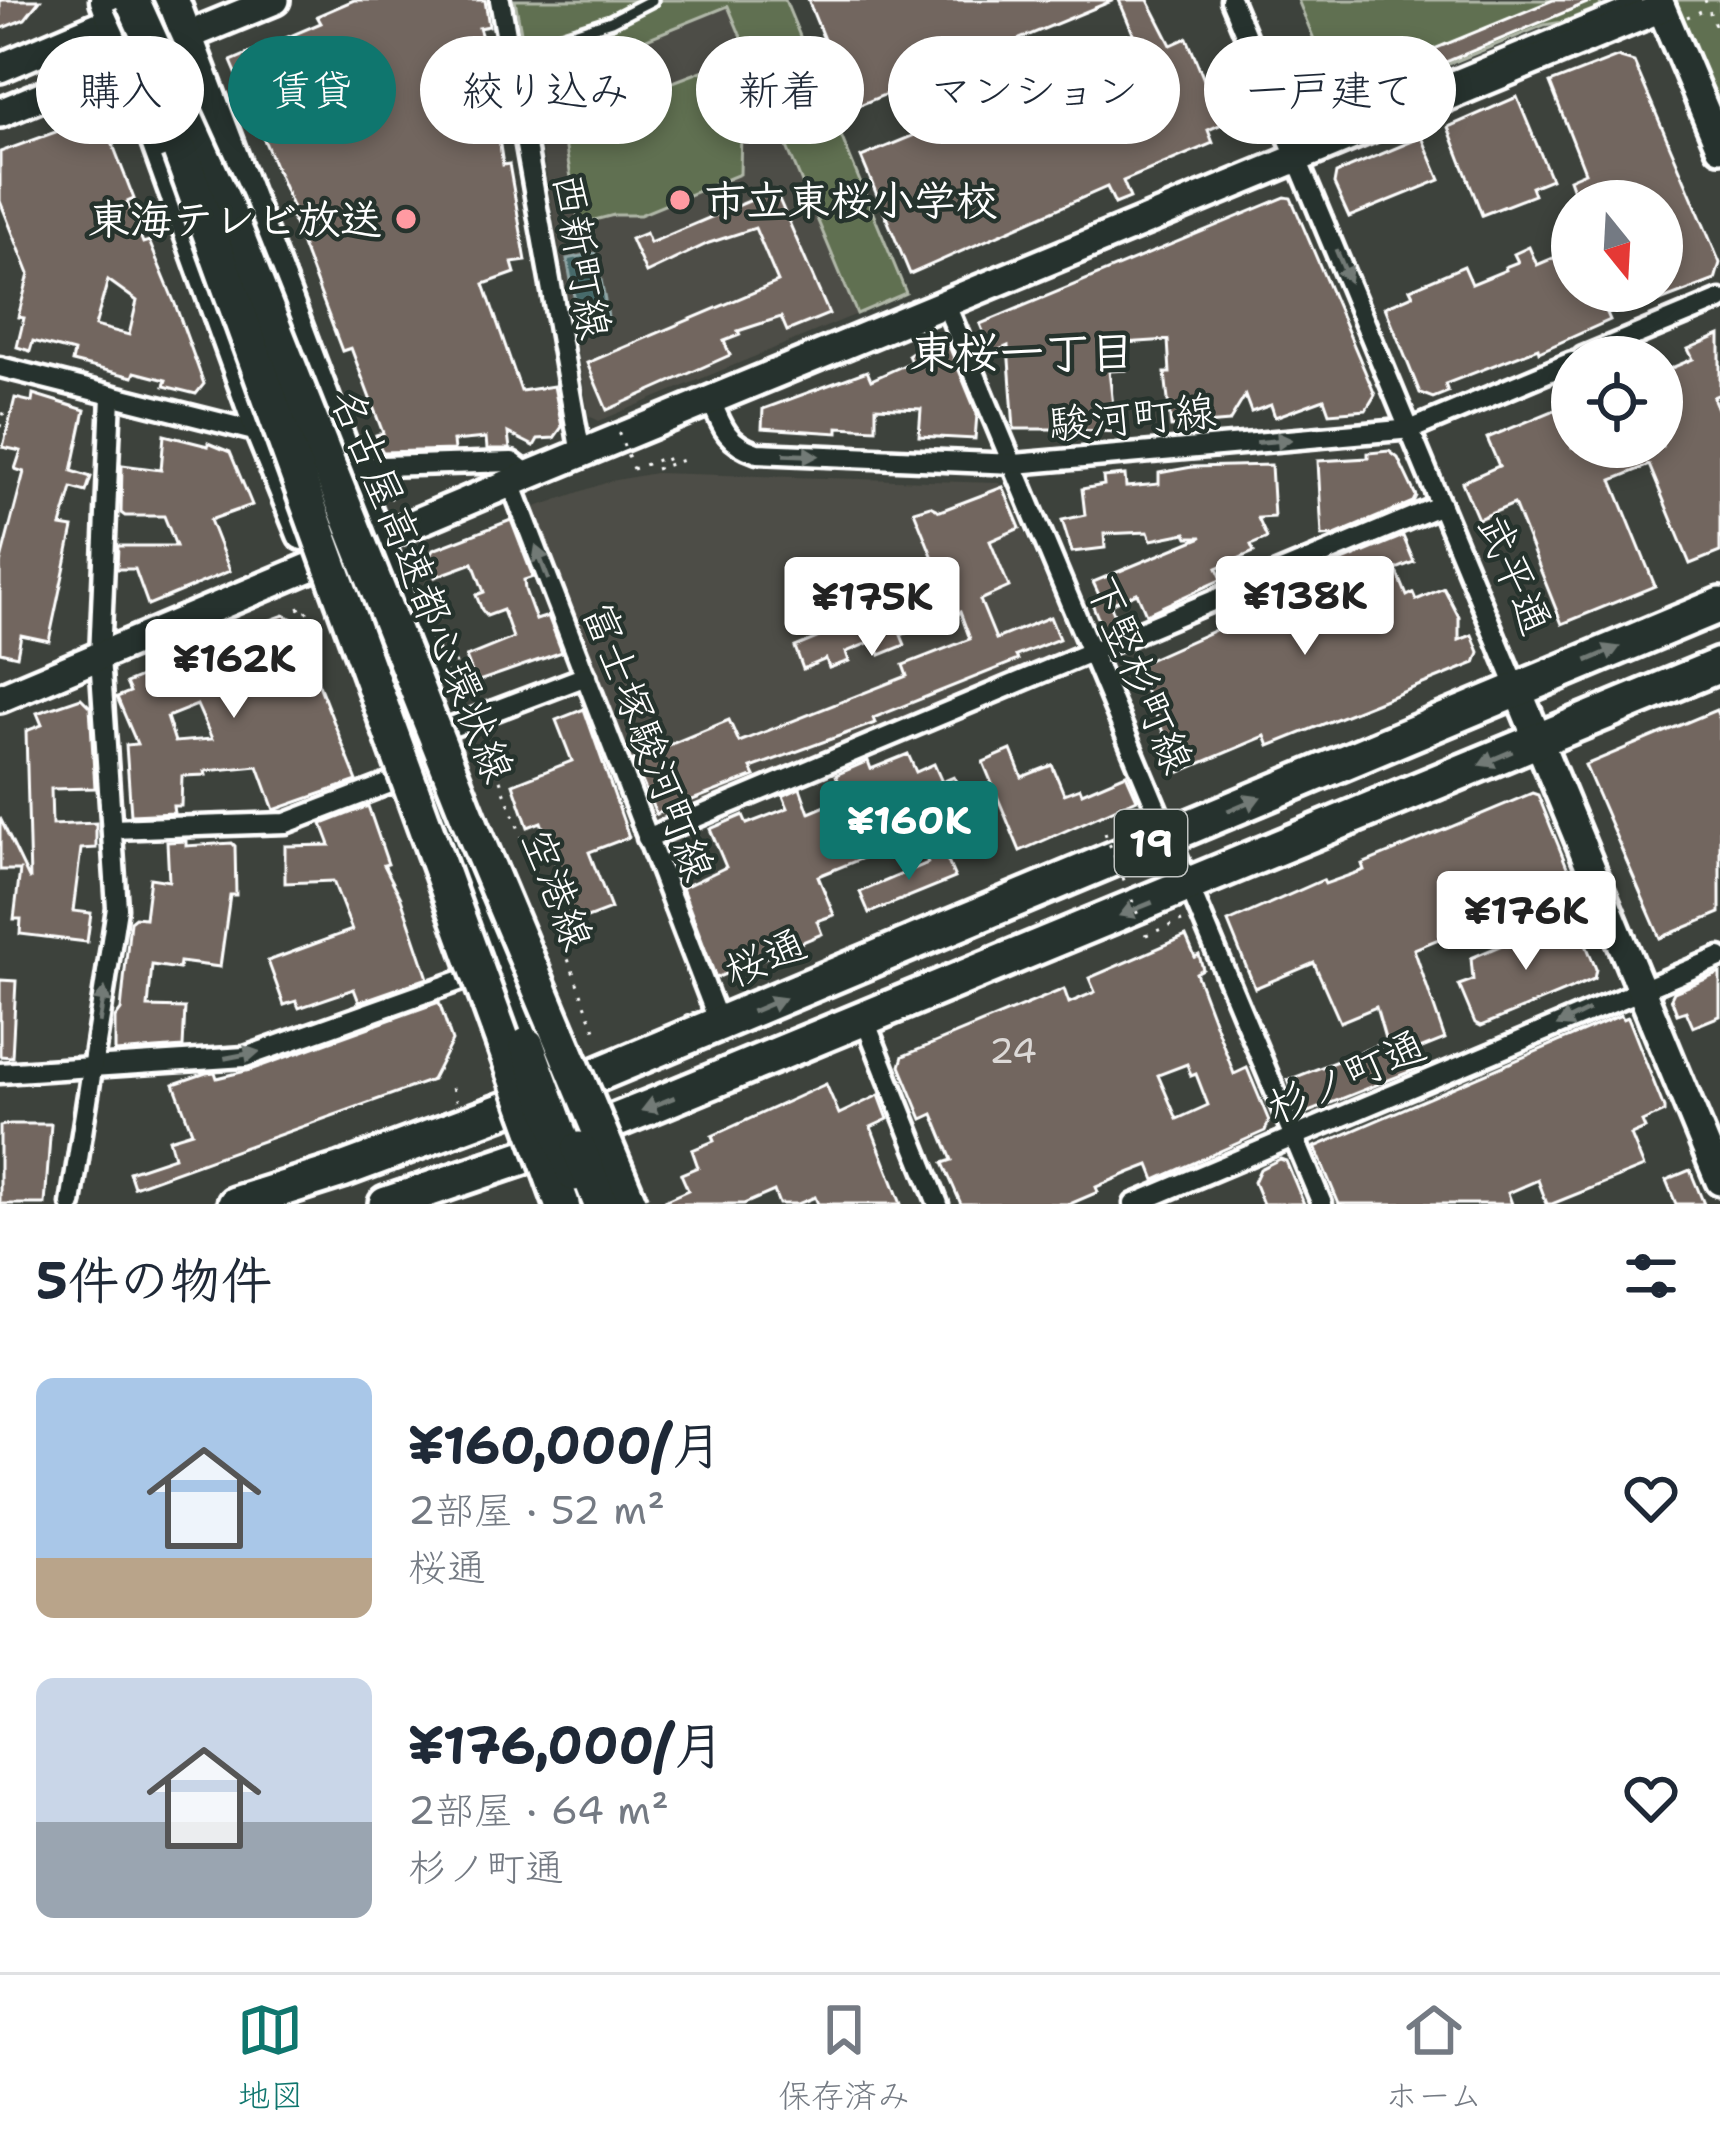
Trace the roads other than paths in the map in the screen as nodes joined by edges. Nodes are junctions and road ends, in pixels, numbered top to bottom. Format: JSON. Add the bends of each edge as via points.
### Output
{"nodes":[{"id":1,"x":160,"y":0,"type":"edge"},
{"id":2,"x":173,"y":0,"type":"edge"},
{"id":3,"x":275,"y":0,"type":"edge"},
{"id":4,"x":500,"y":0,"type":"edge"},
{"id":5,"x":652,"y":0,"type":"edge"},
{"id":6,"x":1231,"y":0,"type":"edge"},
{"id":7,"x":121,"y":5,"type":"edge"},
{"id":8,"x":1660,"y":7,"type":"edge"},
{"id":9,"x":123,"y":36,"type":"edge"},
{"id":10,"x":187,"y":36,"type":"edge"},
{"id":11,"x":189,"y":36,"type":"edge"},
{"id":12,"x":506,"y":36,"type":"edge"},
{"id":13,"x":563,"y":36,"type":"edge"},
{"id":14,"x":0,"y":68,"type":"edge"},
{"id":15,"x":1456,"y":80,"type":"edge"},
{"id":16,"x":204,"y":82,"type":"edge"},
{"id":17,"x":36,"y":98,"type":"edge"},
{"id":18,"x":0,"y":113,"type":"edge"},
{"id":19,"x":155,"y":144,"type":"edge"},
{"id":20,"x":525,"y":144,"type":"edge"},
{"id":21,"x":1720,"y":147,"type":"edge"},
{"id":22,"x":1297,"y":158,"type":"junction"},
{"id":23,"x":209,"y":288,"type":"junction"},
{"id":24,"x":1720,"y":300,"type":"edge"},
{"id":25,"x":946,"y":305,"type":"junction"},
{"id":26,"x":1633,"y":336,"type":"edge"},
{"id":27,"x":0,"y":368,"type":"edge"},
{"id":28,"x":1551,"y":371,"type":"edge"},
{"id":29,"x":111,"y":396,"type":"junction"},
{"id":30,"x":712,"y":402,"type":"junction"},
{"id":31,"x":1412,"y":429,"type":"junction"},
{"id":32,"x":262,"y":433,"type":"junction"},
{"id":33,"x":581,"y":454,"type":"junction"},
{"id":34,"x":1015,"y":464,"type":"junction"},
{"id":35,"x":350,"y":467,"type":"junction"},
{"id":36,"x":520,"y":479,"type":"junction"},
{"id":37,"x":1441,"y":505,"type":"junction"},
{"id":38,"x":377,"y":538,"type":"junction"},
{"id":39,"x":330,"y":561,"type":"junction"},
{"id":40,"x":1720,"y":605,"type":"edge"},
{"id":41,"x":1092,"y":653,"type":"junction"},
{"id":42,"x":100,"y":658,"type":"junction"},
{"id":43,"x":1720,"y":665,"type":"edge"},
{"id":44,"x":586,"y":676,"type":"junction"},
{"id":45,"x":1517,"y":689,"type":"junction"},
{"id":46,"x":0,"y":698,"type":"edge"},
{"id":47,"x":448,"y":728,"type":"junction"},
{"id":48,"x":1540,"y":740,"type":"junction"},
{"id":49,"x":398,"y":780,"type":"junction"},
{"id":50,"x":112,"y":829,"type":"junction"},
{"id":51,"x":1169,"y":835,"type":"junction"},
{"id":52,"x":647,"y":838,"type":"junction"},
{"id":53,"x":1190,"y":887,"type":"junction"},
{"id":54,"x":1720,"y":957,"type":"edge"},
{"id":55,"x":470,"y":977,"type":"junction"},
{"id":56,"x":1641,"y":988,"type":"junction"},
{"id":57,"x":864,"y":1018,"type":"junction"},
{"id":58,"x":720,"y":1025,"type":"junction"},
{"id":59,"x":92,"y":1067,"type":"junction"},
{"id":60,"x":0,"y":1073,"type":"edge"},
{"id":61,"x":582,"y":1081,"type":"junction"},
{"id":62,"x":551,"y":1101,"type":"junction"},
{"id":63,"x":509,"y":1109,"type":"junction"},
{"id":64,"x":600,"y":1127,"type":"junction"},
{"id":65,"x":1295,"y":1137,"type":"junction"},
{"id":66,"x":527,"y":1156,"type":"junction"},
{"id":67,"x":1720,"y":1181,"type":"edge"},
{"id":68,"x":71,"y":1204,"type":"edge"},
{"id":69,"x":235,"y":1204,"type":"edge"},
{"id":70,"x":386,"y":1204,"type":"edge"},
{"id":71,"x":549,"y":1204,"type":"edge"},
{"id":72,"x":562,"y":1204,"type":"edge"},
{"id":73,"x":585,"y":1204,"type":"edge"},
{"id":74,"x":601,"y":1204,"type":"edge"},
{"id":75,"x":629,"y":1204,"type":"edge"},
{"id":76,"x":938,"y":1204,"type":"edge"},
{"id":77,"x":1134,"y":1204,"type":"edge"},
{"id":78,"x":1322,"y":1204,"type":"edge"}],
"edges":[{"from":1,"to":7,"type":"street"},
{"from":2,"to":10,"type":"main road","name":"空港線"},
{"from":3,"to":11,"type":"street"},
{"from":4,"to":12,"type":"street","name":"西新町線"},
{"from":5,"to":13,"type":"lane"},
{"from":6,"to":22,"type":"street","name":"武平通"},
{"from":7,"to":9,"type":"main road"},
{"from":7,"to":14,"type":"street"},
{"from":7,"to":72,"type":"highway","bridge":true},
{"from":7,"to":75,"type":"highway","name":"名古屋高速都心環状線","bridge":true,"via":[[225,205]]},
{"from":8,"to":15,"type":"lane"},
{"from":8,"to":21,"type":"street"},
{"from":8,"to":22,"type":"street"},
{"from":16,"to":35,"type":"main road","name":"空港線"},
{"from":17,"to":18,"type":"street"},
{"from":19,"to":23,"type":"main road"},
{"from":20,"to":33,"type":"street","name":"西新町線"},
{"from":22,"to":25,"type":"street"},
{"from":22,"to":31,"type":"street","name":"武平通","one_way":true},
{"from":23,"to":32,"type":"main road"},
{"from":23,"to":39,"type":"highway","via":[[242,312]]},
{"from":24,"to":26,"type":"street"},
{"from":25,"to":30,"type":"street"},
{"from":25,"to":34,"type":"street","name":"下竪杉町線"},
{"from":27,"to":29,"type":"street"},
{"from":28,"to":31,"type":"street","name":"駿河町線"},
{"from":29,"to":32,"type":"street"},
{"from":29,"to":42,"type":"street"},
{"from":30,"to":33,"type":"street"},
{"from":30,"to":34,"type":"street","name":"駿河町線","one_way":true,"via":[[723,431],[758,453]]},
{"from":34,"to":31,"type":"street","name":"駿河町線","one_way":true},
{"from":31,"to":37,"type":"street","name":"武平通"},
{"from":32,"to":39,"type":"main road"},
{"from":33,"to":36,"type":"street"},
{"from":34,"to":41,"type":"street","name":"下竪杉町線"},
{"from":35,"to":36,"type":"street","via":[[512,462]]},
{"from":35,"to":38,"type":"main road","name":"空港線"},
{"from":36,"to":38,"type":"street"},
{"from":44,"to":36,"type":"street","name":"富士塚駿河町線","one_way":true},
{"from":37,"to":41,"type":"street"},
{"from":37,"to":45,"type":"street","name":"武平通"},
{"from":38,"to":39,"type":"street"},
{"from":38,"to":47,"type":"main road","name":"空港線"},
{"from":39,"to":42,"type":"street"},
{"from":39,"to":49,"type":"main road"},
{"from":39,"to":62,"type":"highway","bridge":true},
{"from":45,"to":40,"type":"highway","name":"桜通","number":"19","one_way":true},
{"from":41,"to":51,"type":"street","name":"下竪杉町線"},
{"from":41,"to":52,"type":"street"},
{"from":42,"to":46,"type":"street"},
{"from":42,"to":50,"type":"street"},
{"from":43,"to":48,"type":"highway","number":"19"},
{"from":44,"to":47,"type":"street"},
{"from":44,"to":52,"type":"street","name":"富士塚駿河町線"},
{"from":45,"to":48,"type":"street","name":"武平通"},
{"from":51,"to":45,"type":"highway","name":"桜通","number":"19","one_way":true},
{"from":47,"to":61,"type":"main road","name":"空港線"},
{"from":48,"to":53,"type":"highway","number":"19","one_way":true},
{"from":48,"to":56,"type":"street","name":"武平通"},
{"from":49,"to":50,"type":"street","via":[[286,823]]},
{"from":49,"to":55,"type":"main road"},
{"from":59,"to":50,"type":"street","one_way":true,"via":[[117,908]]},
{"from":51,"to":53,"type":"street","name":"下竪杉町線"},
{"from":58,"to":51,"type":"highway","name":"桜通","number":"19","one_way":true},
{"from":52,"to":58,"type":"street","name":"富士塚駿河町線"},
{"from":53,"to":57,"type":"highway","number":"19","one_way":true},
{"from":53,"to":65,"type":"street","name":"下竪杉町線"},
{"from":54,"to":56,"type":"street","name":"杉ノ町通"},
{"from":59,"to":55,"type":"street","one_way":true,"via":[[245,1058]]},
{"from":55,"to":63,"type":"main road"},
{"from":56,"to":65,"type":"street","name":"杉ノ町通","one_way":true},
{"from":56,"to":67,"type":"street","name":"武平通"},
{"from":57,"to":64,"type":"highway","number":"19","one_way":true},
{"from":57,"to":76,"type":"street"},
{"from":58,"to":61,"type":"highway","name":"桜通","number":"19"},
{"from":59,"to":60,"type":"street"},
{"from":59,"to":68,"type":"street"},
{"from":61,"to":63,"type":"highway","name":"桜通","number":"19"},
{"from":61,"to":64,"type":"highway","name":"空港線"},
{"from":62,"to":73,"type":"highway","bridge":true},
{"from":62,"to":74,"type":"highway","bridge":true},
{"from":63,"to":66,"type":"highway"},
{"from":63,"to":69,"type":"highway","name":"桜通","number":"19"},
{"from":64,"to":66,"type":"highway","number":"19"},
{"from":64,"to":75,"type":"highway","name":"空港線"},
{"from":65,"to":77,"type":"street","name":"杉ノ町通"},
{"from":65,"to":78,"type":"street","name":"下竪杉町線"},
{"from":66,"to":70,"type":"highway","number":"19"},
{"from":66,"to":71,"type":"highway"}]}
